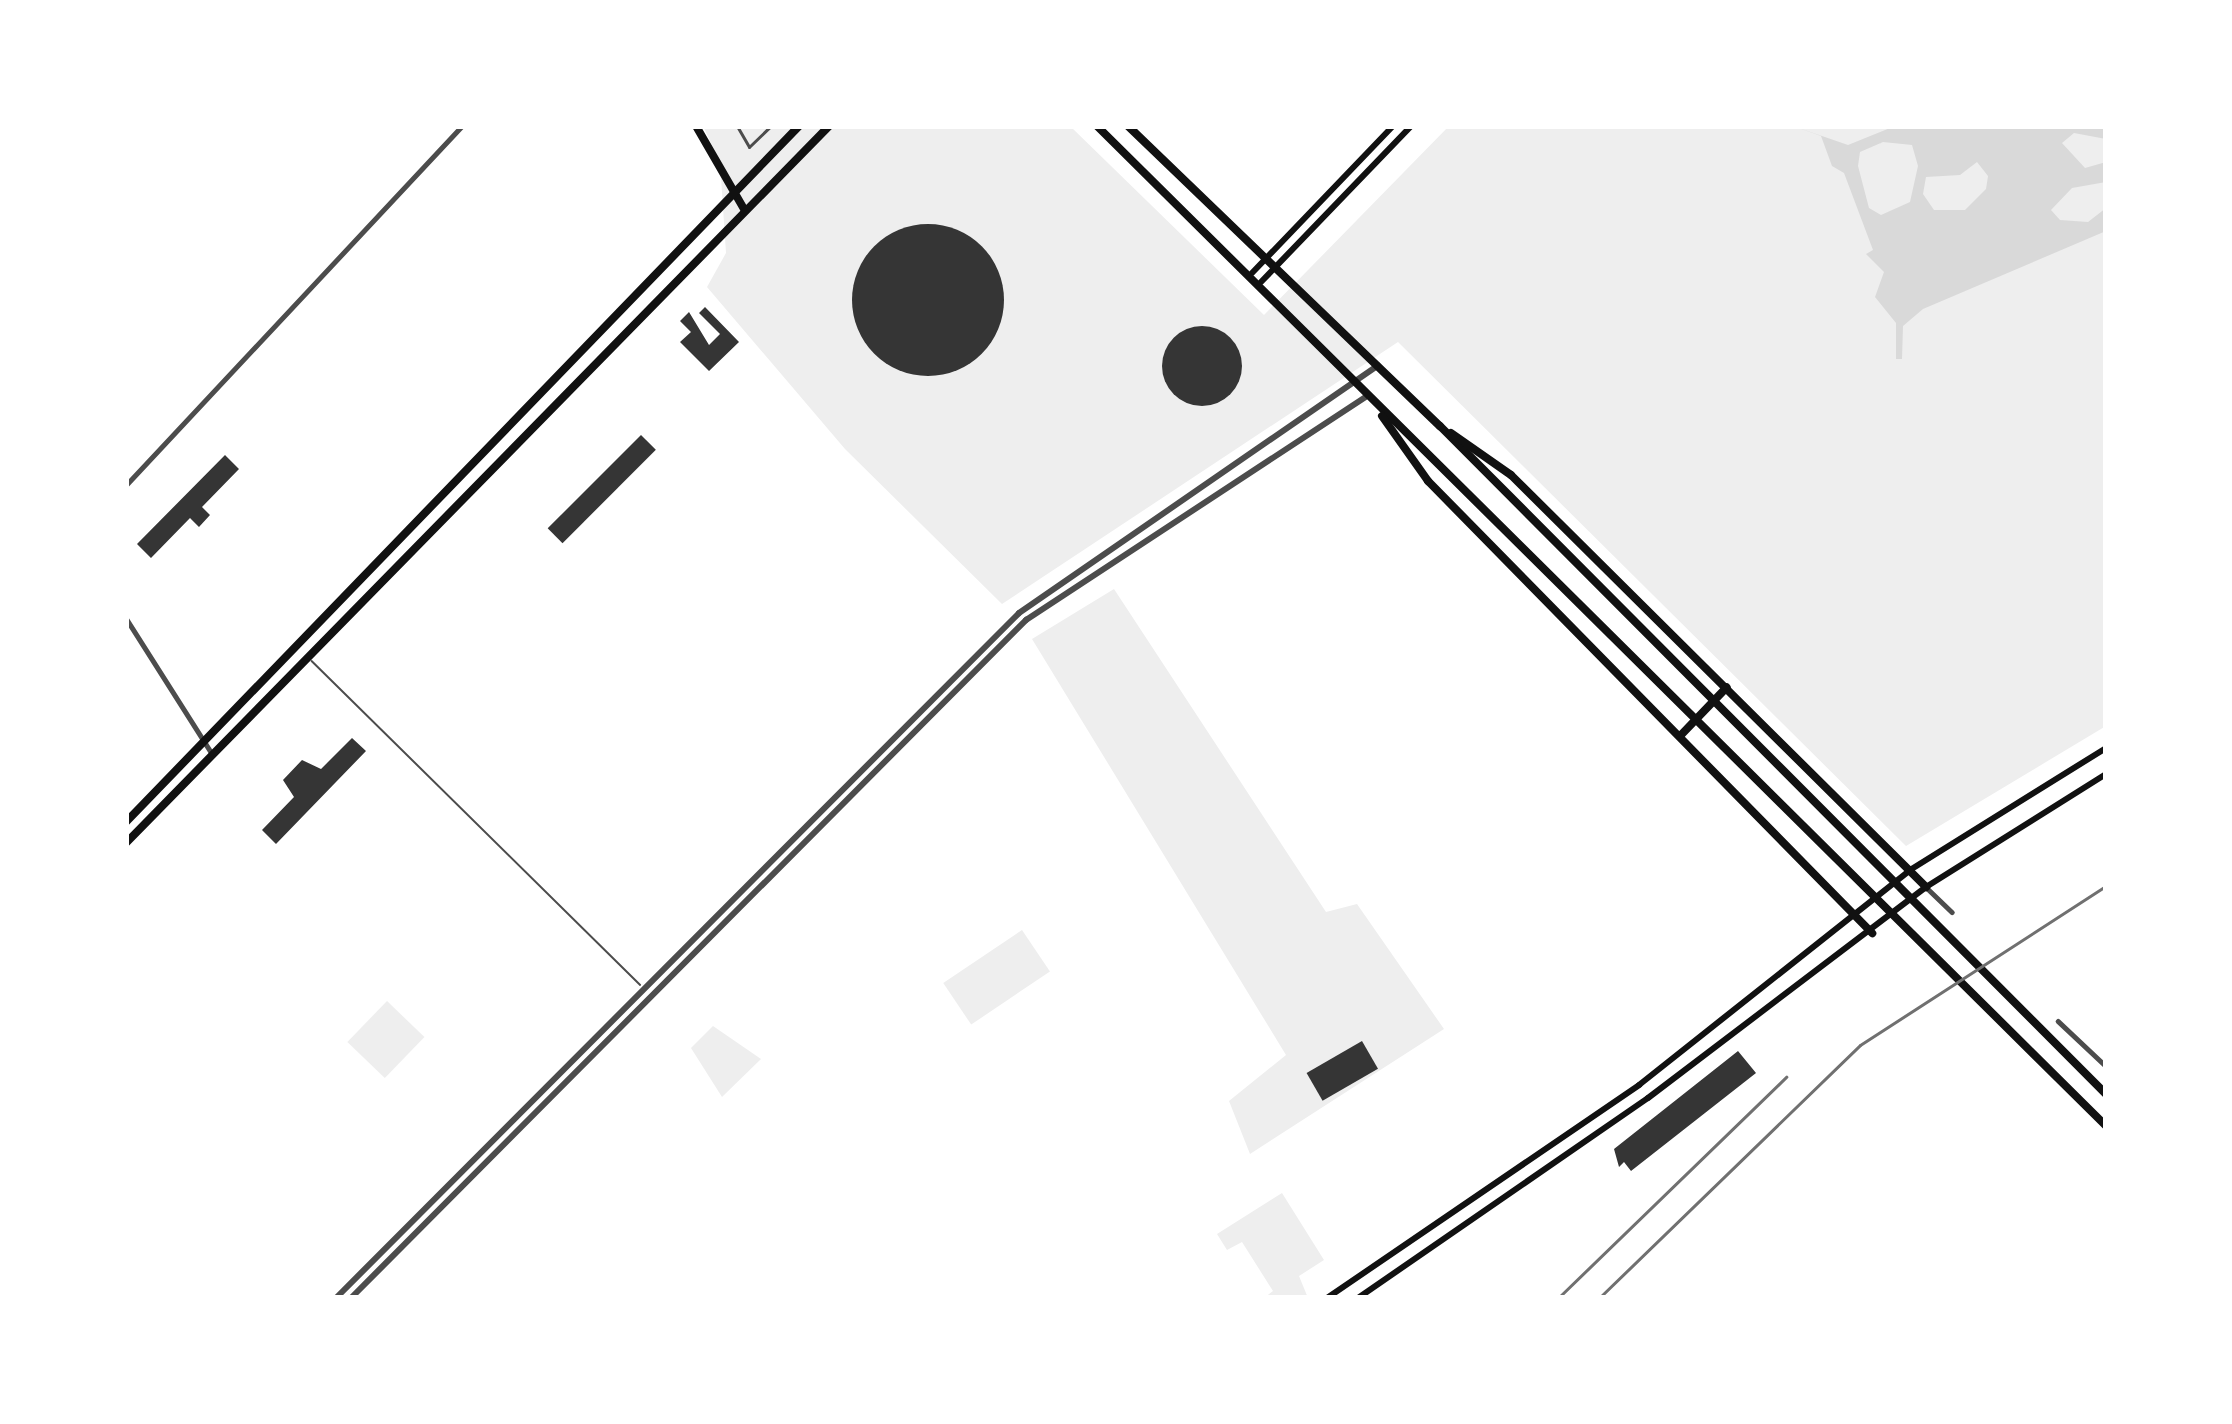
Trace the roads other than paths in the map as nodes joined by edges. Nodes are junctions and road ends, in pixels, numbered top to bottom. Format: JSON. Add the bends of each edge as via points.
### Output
{"nodes":[{"id":1,"x":462,"y":126,"type":"edge"},
{"id":2,"x":696,"y":126,"type":"edge"},
{"id":3,"x":737,"y":126,"type":"edge"},
{"id":4,"x":770,"y":126,"type":"edge"},
{"id":5,"x":799,"y":126,"type":"edge"},
{"id":6,"x":829,"y":126,"type":"edge"},
{"id":7,"x":1096,"y":126,"type":"edge"},
{"id":8,"x":1128,"y":126,"type":"edge"},
{"id":9,"x":1393,"y":126,"type":"edge"},
{"id":10,"x":1411,"y":126,"type":"edge"},
{"id":11,"x":732,"y":199,"type":"junction"},
{"id":12,"x":745,"y":211,"type":"junction"},
{"id":13,"x":1267,"y":256,"type":"junction"},
{"id":14,"x":1276,"y":265,"type":"junction"},
{"id":15,"x":1252,"y":273,"type":"junction"},
{"id":16,"x":1261,"y":282,"type":"junction"},
{"id":17,"x":1378,"y":365,"type":"junction"},
{"id":18,"x":1355,"y":382,"type":"junction"},
{"id":19,"x":1368,"y":395,"type":"junction"},
{"id":20,"x":1440,"y":426,"type":"junction"},
{"id":21,"x":1502,"y":468,"type":"junction"},
{"id":22,"x":1492,"y":484,"type":"junction"},
{"id":23,"x":126,"y":485,"type":"edge"},
{"id":24,"x":1474,"y":503,"type":"junction"},
{"id":25,"x":1464,"y":518,"type":"junction"},
{"id":26,"x":126,"y":618,"type":"edge"},
{"id":27,"x":308,"y":658,"type":"junction"},
{"id":28,"x":1727,"y":686,"type":"junction"},
{"id":29,"x":1681,"y":735,"type":"junction"},
{"id":30,"x":206,"y":742,"type":"junction"},
{"id":31,"x":2106,"y":748,"type":"edge"},
{"id":32,"x":213,"y":755,"type":"junction"},
{"id":33,"x":2106,"y":774,"type":"edge"},
{"id":34,"x":126,"y":822,"type":"edge"},
{"id":35,"x":126,"y":843,"type":"edge"},
{"id":36,"x":1910,"y":870,"type":"junction"},
{"id":37,"x":1926,"y":887,"type":"junction"},
{"id":38,"x":1952,"y":912,"type":"dead end"},
{"id":39,"x":1859,"y":915,"type":"junction"},
{"id":40,"x":1872,"y":932,"type":"junction"},
{"id":41,"x":644,"y":989,"type":"junction"},
{"id":42,"x":651,"y":996,"type":"junction"},
{"id":43,"x":2058,"y":1021,"type":"dead end"},
{"id":44,"x":2106,"y":1066,"type":"edge"},
{"id":45,"x":2106,"y":1094,"type":"edge"},
{"id":46,"x":2106,"y":1126,"type":"edge"},
{"id":47,"x":336,"y":1298,"type":"edge"},
{"id":48,"x":351,"y":1298,"type":"edge"},
{"id":49,"x":1327,"y":1298,"type":"edge"},
{"id":50,"x":1358,"y":1298,"type":"edge"}],
"edges":[{"from":1,"to":23,"type":"street"},
{"from":2,"to":11,"type":"main road"},
{"from":3,"to":4,"type":"street","via":[[748,147]]},
{"from":5,"to":11,"type":"main road"},
{"from":6,"to":12,"type":"main road"},
{"from":7,"to":15,"type":"main road"},
{"from":8,"to":13,"type":"main road"},
{"from":9,"to":13,"type":"main road"},
{"from":10,"to":14,"type":"main road"},
{"from":11,"to":12,"type":"main road"},
{"from":11,"to":30,"type":"main road"},
{"from":12,"to":27,"type":"main road"},
{"from":13,"to":14,"type":"main road"},
{"from":13,"to":15,"type":"main road"},
{"from":14,"to":16,"type":"main road"},
{"from":14,"to":17,"type":"main road"},
{"from":15,"to":16,"type":"main road"},
{"from":16,"to":18,"type":"main road"},
{"from":17,"to":18,"type":"street"},
{"from":17,"to":20,"type":"main road"},
{"from":18,"to":19,"type":"main road"},
{"from":18,"to":41,"type":"street","via":[[1019,613]]},
{"from":19,"to":24,"type":"main road"},
{"from":19,"to":25,"type":"main road"},
{"from":19,"to":42,"type":"street","via":[[1026,620]]},
{"from":20,"to":21,"type":"main road"},
{"from":20,"to":22,"type":"main road"},
{"from":21,"to":22,"type":"main road","via":[[1489,473]]},
{"from":21,"to":28,"type":"main road"},
{"from":22,"to":45,"type":"main road"},
{"from":24,"to":25,"type":"main road","via":[[1458,504]]},
{"from":24,"to":46,"type":"main road"},
{"from":25,"to":29,"type":"main road"},
{"from":26,"to":30,"type":"street"},
{"from":27,"to":32,"type":"main road"},
{"from":27,"to":41,"type":"lane"},
{"from":28,"to":29,"type":"main road"},
{"from":28,"to":36,"type":"main road"},
{"from":29,"to":39,"type":"main road"},
{"from":30,"to":32,"type":"street"},
{"from":30,"to":34,"type":"main road"},
{"from":31,"to":36,"type":"main road"},
{"from":32,"to":35,"type":"main road"},
{"from":33,"to":37,"type":"main road"},
{"from":36,"to":37,"type":"main road"},
{"from":36,"to":39,"type":"main road"},
{"from":37,"to":38,"type":"street"},
{"from":37,"to":40,"type":"main road"},
{"from":39,"to":40,"type":"main road"},
{"from":39,"to":49,"type":"main road","via":[[1639,1085]]},
{"from":40,"to":50,"type":"main road"},
{"from":41,"to":42,"type":"lane"},
{"from":41,"to":47,"type":"street"},
{"from":42,"to":48,"type":"street"},
{"from":43,"to":44,"type":"street"}]}
